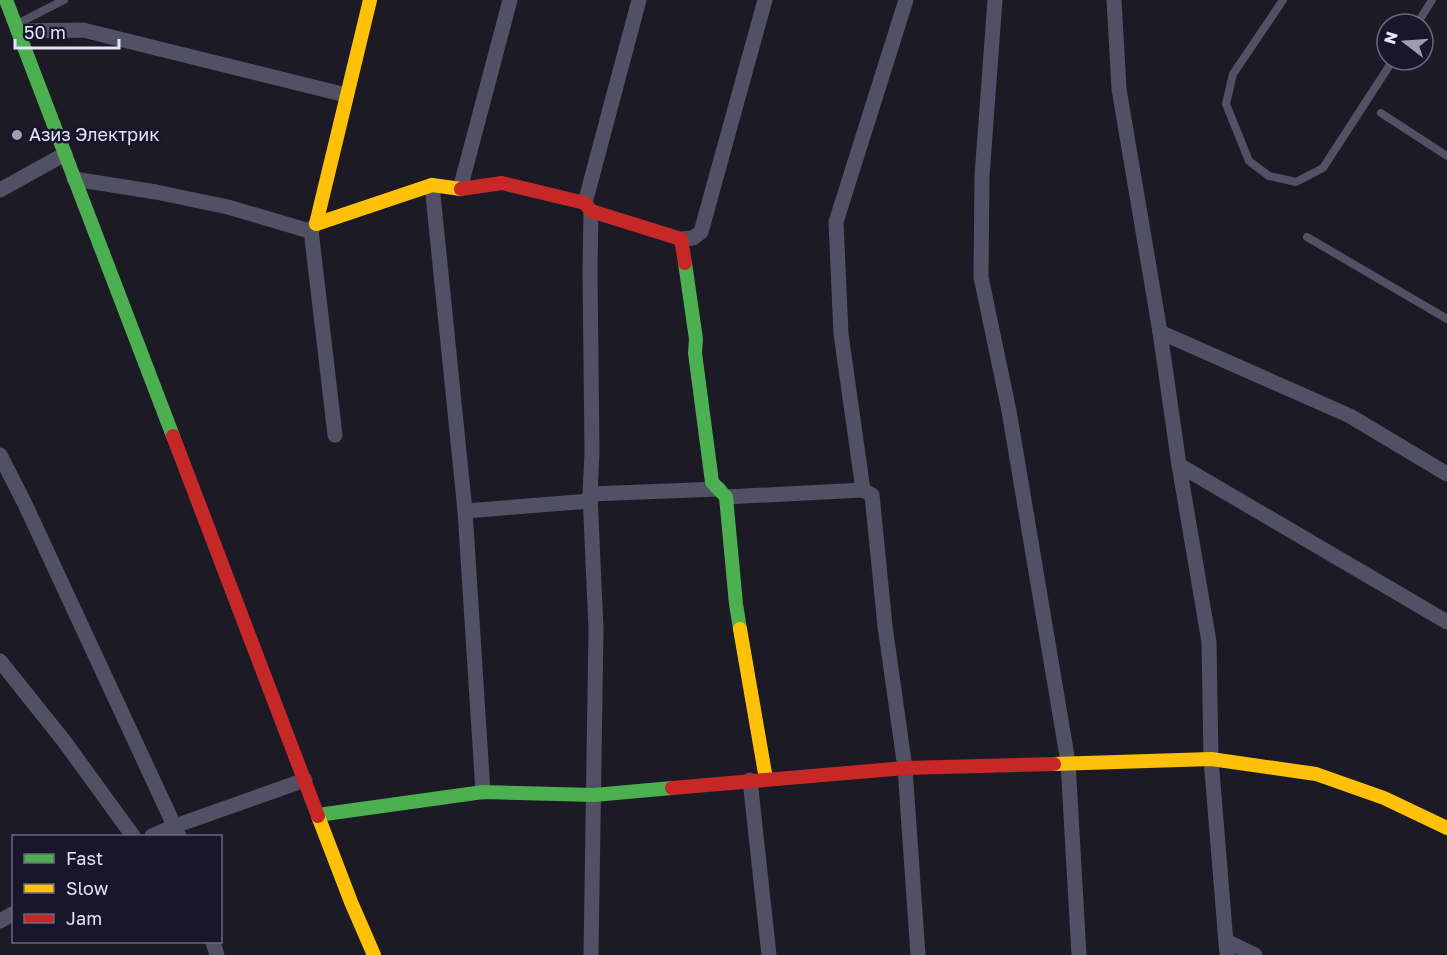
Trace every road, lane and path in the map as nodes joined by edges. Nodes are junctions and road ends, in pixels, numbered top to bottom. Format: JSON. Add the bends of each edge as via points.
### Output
{"nodes":[{"id":1,"x":6,"y":0,"type":"edge"},
{"id":2,"x":64,"y":0,"type":"edge"},
{"id":3,"x":370,"y":0,"type":"edge"},
{"id":4,"x":510,"y":0,"type":"edge"},
{"id":5,"x":639,"y":0,"type":"edge"},
{"id":6,"x":765,"y":0,"type":"edge"},
{"id":7,"x":906,"y":0,"type":"edge"},
{"id":8,"x":995,"y":0,"type":"edge"},
{"id":9,"x":1114,"y":0,"type":"edge"},
{"id":10,"x":1283,"y":0,"type":"edge"},
{"id":11,"x":17,"y":28,"type":"junction"},
{"id":12,"x":1385,"y":72,"type":"edge"},
{"id":13,"x":346,"y":95,"type":"junction"},
{"id":14,"x":1381,"y":113,"type":"dead end"},
{"id":15,"x":65,"y":154,"type":"junction"},
{"id":16,"x":1447,"y":156,"type":"edge"},
{"id":17,"x":74,"y":179,"type":"junction"},
{"id":18,"x":432,"y":185,"type":"junction"},
{"id":19,"x":460,"y":189,"type":"junction"},
{"id":20,"x":0,"y":190,"type":"edge"},
{"id":21,"x":588,"y":207,"type":"junction"},
{"id":22,"x":314,"y":227,"type":"junction"},
{"id":23,"x":1307,"y":237,"type":"dead end"},
{"id":24,"x":681,"y":239,"type":"junction"},
{"id":25,"x":1447,"y":319,"type":"edge"},
{"id":26,"x":1160,"y":332,"type":"junction"},
{"id":27,"x":334,"y":435,"type":"dead end"},
{"id":28,"x":0,"y":455,"type":"edge"},
{"id":29,"x":1179,"y":465,"type":"junction"},
{"id":30,"x":1447,"y":474,"type":"edge"},
{"id":31,"x":863,"y":490,"type":"junction"},
{"id":32,"x":722,"y":493,"type":"junction"},
{"id":33,"x":590,"y":497,"type":"junction"},
{"id":34,"x":465,"y":511,"type":"junction"},
{"id":35,"x":1447,"y":622,"type":"edge"},
{"id":36,"x":0,"y":661,"type":"edge"},
{"id":37,"x":1211,"y":759,"type":"junction"},
{"id":38,"x":1068,"y":762,"type":"junction"},
{"id":39,"x":905,"y":768,"type":"junction"},
{"id":40,"x":766,"y":779,"type":"junction"},
{"id":41,"x":305,"y":780,"type":"junction"},
{"id":42,"x":750,"y":780,"type":"junction"},
{"id":43,"x":483,"y":792,"type":"junction"},
{"id":44,"x":594,"y":795,"type":"junction"},
{"id":45,"x":318,"y":815,"type":"junction"},
{"id":46,"x":1447,"y":828,"type":"edge"},
{"id":47,"x":177,"y":831,"type":"edge"},
{"id":48,"x":132,"y":835,"type":"edge"},
{"id":49,"x":160,"y":835,"type":"edge"},
{"id":50,"x":1226,"y":948,"type":"edge"},
{"id":51,"x":375,"y":955,"type":"edge"},
{"id":52,"x":591,"y":955,"type":"edge"},
{"id":53,"x":769,"y":955,"type":"edge"},
{"id":54,"x":918,"y":955,"type":"edge"},
{"id":55,"x":1079,"y":955,"type":"edge"},
{"id":56,"x":1255,"y":955,"type":"edge"}],
"edges":[{"from":1,"to":11,"type":"street"},
{"from":2,"to":11,"type":"lane"},
{"from":3,"to":13,"type":"street"},
{"from":4,"to":19,"type":"street"},
{"from":5,"to":21,"type":"street"},
{"from":6,"to":24,"type":"street","via":[[701,232],[693,238]]},
{"from":7,"to":31,"type":"street","via":[[836,222],[841,334]]},
{"from":8,"to":38,"type":"street","via":[[982,176],[981,277],[1009,411]]},
{"from":9,"to":26,"type":"street","via":[[1119,89]]},
{"from":10,"to":12,"type":"lane","via":[[1233,74],[1226,104],[1249,161],[1269,176],[1296,182],[1323,168]]},
{"from":11,"to":13,"type":"street","via":[[83,30]]},
{"from":11,"to":15,"type":"street"},
{"from":13,"to":22,"type":"street"},
{"from":14,"to":16,"type":"lane"},
{"from":15,"to":17,"type":"street"},
{"from":15,"to":20,"type":"street"},
{"from":17,"to":22,"type":"street","via":[[228,207],[306,230]]},
{"from":17,"to":41,"type":"street"},
{"from":18,"to":19,"type":"street"},
{"from":18,"to":22,"type":"street"},
{"from":18,"to":34,"type":"street"},
{"from":19,"to":21,"type":"street","via":[[502,183]]},
{"from":21,"to":24,"type":"street"},
{"from":21,"to":33,"type":"street"},
{"from":22,"to":27,"type":"street"},
{"from":23,"to":25,"type":"lane"},
{"from":24,"to":32,"type":"street","via":[[712,482]]},
{"from":26,"to":29,"type":"street"},
{"from":26,"to":30,"type":"street","via":[[1350,416]]},
{"from":28,"to":47,"type":"street"},
{"from":29,"to":35,"type":"street"},
{"from":29,"to":37,"type":"street","via":[[1209,642]]},
{"from":31,"to":32,"type":"street"},
{"from":31,"to":39,"type":"street","via":[[872,495]]},
{"from":32,"to":33,"type":"street"},
{"from":32,"to":40,"type":"street","via":[[736,604]]},
{"from":33,"to":34,"type":"street"},
{"from":33,"to":44,"type":"street","via":[[596,629]]},
{"from":34,"to":43,"type":"street"},
{"from":36,"to":48,"type":"street"},
{"from":37,"to":38,"type":"street"},
{"from":37,"to":46,"type":"street","via":[[1316,774],[1384,798]]},
{"from":37,"to":50,"type":"street"},
{"from":38,"to":39,"type":"street"},
{"from":38,"to":55,"type":"street"},
{"from":39,"to":40,"type":"street"},
{"from":39,"to":54,"type":"street"},
{"from":40,"to":42,"type":"street"},
{"from":41,"to":45,"type":"street"},
{"from":41,"to":47,"type":"street"},
{"from":42,"to":44,"type":"street"},
{"from":42,"to":53,"type":"street"},
{"from":43,"to":44,"type":"street"},
{"from":43,"to":45,"type":"street"},
{"from":44,"to":52,"type":"street"},
{"from":45,"to":51,"type":"street"},
{"from":47,"to":49,"type":"street"},
{"from":50,"to":56,"type":"street"}]}
